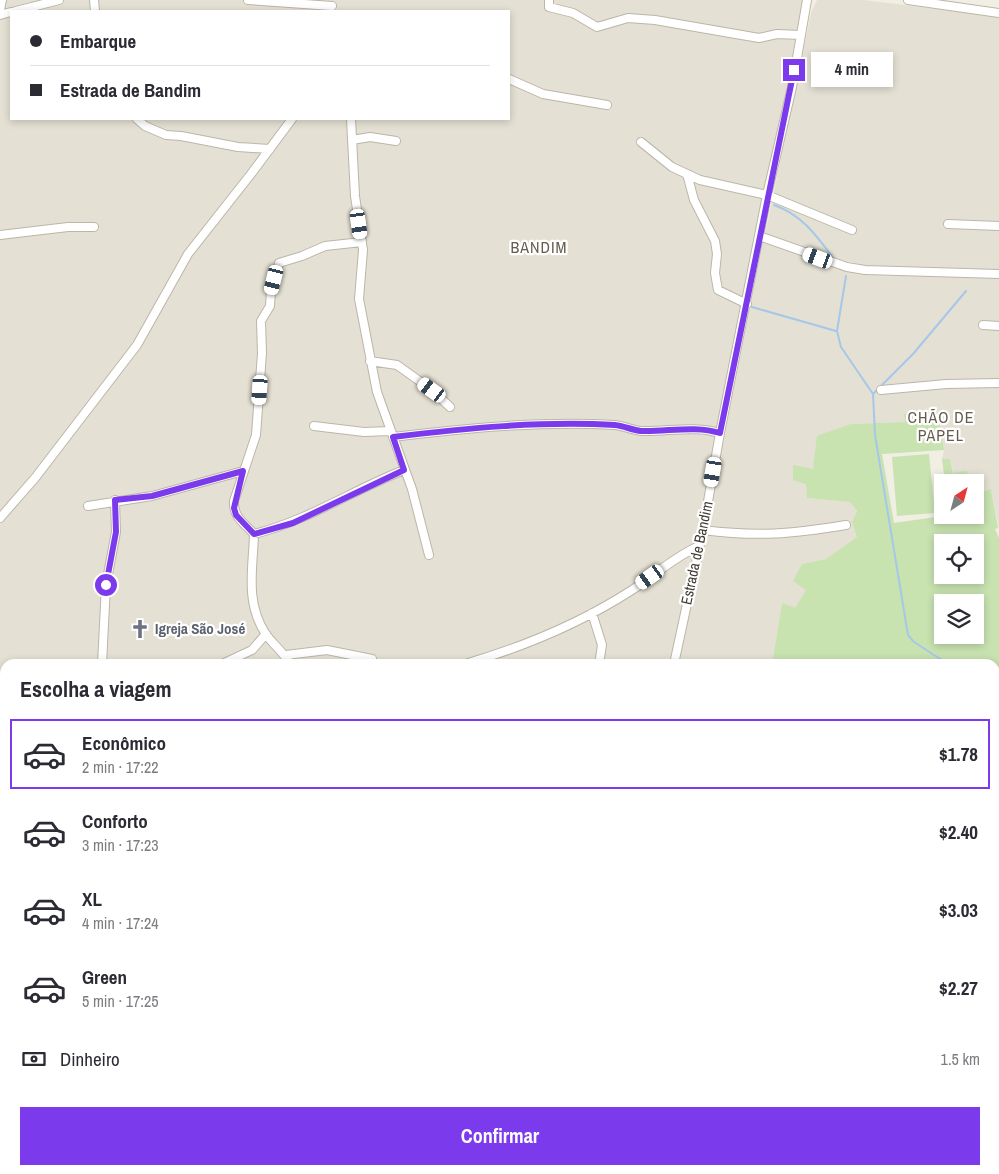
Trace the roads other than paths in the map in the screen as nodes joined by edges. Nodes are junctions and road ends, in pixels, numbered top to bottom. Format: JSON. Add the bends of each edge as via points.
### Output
{"nodes":[{"id":1,"x":2,"y":0,"type":"edge"},
{"id":2,"x":59,"y":0,"type":"edge"},
{"id":3,"x":248,"y":0,"type":"edge"},
{"id":4,"x":549,"y":0,"type":"edge"},
{"id":5,"x":807,"y":0,"type":"edge"},
{"id":6,"x":908,"y":0,"type":"edge"},
{"id":7,"x":332,"y":6,"type":"edge"},
{"id":8,"x":0,"y":10,"type":"edge"},
{"id":9,"x":20,"y":10,"type":"edge"},
{"id":10,"x":999,"y":13,"type":"edge"},
{"id":11,"x":800,"y":35,"type":"junction"},
{"id":12,"x":510,"y":78,"type":"edge"},
{"id":13,"x":607,"y":105,"type":"dead end"},
{"id":14,"x":138,"y":120,"type":"edge"},
{"id":15,"x":291,"y":120,"type":"edge"},
{"id":16,"x":351,"y":120,"type":"edge"},
{"id":17,"x":352,"y":140,"type":"junction"},
{"id":18,"x":396,"y":141,"type":"dead end"},
{"id":19,"x":640,"y":142,"type":"dead end"},
{"id":20,"x":270,"y":150,"type":"junction"},
{"id":21,"x":687,"y":174,"type":"junction"},
{"id":22,"x":767,"y":195,"type":"junction"},
{"id":23,"x":948,"y":224,"type":"dead end"},
{"id":24,"x":999,"y":226,"type":"edge"},
{"id":25,"x":94,"y":227,"type":"dead end"},
{"id":26,"x":852,"y":230,"type":"dead end"},
{"id":27,"x":0,"y":235,"type":"edge"},
{"id":28,"x":759,"y":236,"type":"junction"},
{"id":29,"x":362,"y":242,"type":"junction"},
{"id":30,"x":999,"y":274,"type":"edge"},
{"id":31,"x":747,"y":304,"type":"junction"},
{"id":32,"x":983,"y":325,"type":"dead end"},
{"id":33,"x":999,"y":326,"type":"edge"},
{"id":34,"x":370,"y":361,"type":"junction"},
{"id":35,"x":999,"y":383,"type":"edge"},
{"id":36,"x":881,"y":390,"type":"dead end"},
{"id":37,"x":450,"y":407,"type":"dead end"},
{"id":38,"x":314,"y":426,"type":"dead end"},
{"id":39,"x":720,"y":433,"type":"junction"},
{"id":40,"x":392,"y":434,"type":"junction"},
{"id":41,"x":404,"y":470,"type":"junction"},
{"id":42,"x":243,"y":471,"type":"junction"},
{"id":43,"x":115,"y":500,"type":"junction"},
{"id":44,"x":88,"y":506,"type":"dead end"},
{"id":45,"x":2,"y":514,"type":"edge"},
{"id":46,"x":846,"y":525,"type":"dead end"},
{"id":47,"x":703,"y":530,"type":"junction"},
{"id":48,"x":254,"y":534,"type":"junction"},
{"id":49,"x":699,"y":546,"type":"junction"},
{"id":50,"x":429,"y":555,"type":"dead end"},
{"id":51,"x":592,"y":613,"type":"junction"},
{"id":52,"x":266,"y":634,"type":"junction"},
{"id":53,"x":341,"y":654,"type":"junction"},
{"id":54,"x":286,"y":655,"type":"junction"},
{"id":55,"x":102,"y":659,"type":"edge"},
{"id":56,"x":238,"y":659,"type":"edge"},
{"id":57,"x":288,"y":659,"type":"edge"},
{"id":58,"x":342,"y":659,"type":"edge"},
{"id":59,"x":372,"y":659,"type":"dead end"},
{"id":60,"x":480,"y":659,"type":"edge"},
{"id":61,"x":600,"y":659,"type":"edge"},
{"id":62,"x":675,"y":659,"type":"edge"}],
"edges":[{"from":1,"to":8,"type":"street"},
{"from":2,"to":9,"type":"street"},
{"from":3,"to":7,"type":"street"},
{"from":4,"to":11,"type":"street","via":[[549,7],[553,10],[574,13],[597,27],[628,18],[759,38],[777,34]]},
{"from":5,"to":11,"type":"street","name":"Estrada de Bandim"},
{"from":6,"to":10,"type":"street"},
{"from":11,"to":22,"type":"street","name":"Estrada de Bandim"},
{"from":12,"to":13,"type":"street","via":[[543,94]]},
{"from":14,"to":20,"type":"street","via":[[166,135]]},
{"from":15,"to":20,"type":"street"},
{"from":16,"to":17,"type":"street"},
{"from":17,"to":18,"type":"street","via":[[370,137]]},
{"from":17,"to":29,"type":"street"},
{"from":19,"to":21,"type":"street","via":[[672,167]]},
{"from":20,"to":45,"type":"street","via":[[188,254],[137,345],[35,478]]},
{"from":21,"to":22,"type":"street","via":[[721,187]]},
{"from":21,"to":31,"type":"street","via":[[694,200],[715,241],[718,290]]},
{"from":22,"to":26,"type":"street"},
{"from":22,"to":28,"type":"street","name":"Estrada de Bandim"},
{"from":23,"to":24,"type":"street"},
{"from":25,"to":27,"type":"street"},
{"from":28,"to":30,"type":"street","via":[[846,267]]},
{"from":28,"to":31,"type":"street","name":"Estrada de Bandim"},
{"from":29,"to":34,"type":"street","via":[[358,299]]},
{"from":29,"to":42,"type":"street","via":[[325,246],[284,260],[277,266],[270,306],[261,321],[263,335],[256,435]]},
{"from":31,"to":39,"type":"street","name":"Estrada de Bandim"},
{"from":32,"to":33,"type":"street"},
{"from":34,"to":37,"type":"street","via":[[397,365]]},
{"from":34,"to":40,"type":"street"},
{"from":35,"to":36,"type":"street"},
{"from":38,"to":40,"type":"street"},
{"from":39,"to":40,"type":"street","via":[[702,428],[650,431],[613,425],[534,425]]},
{"from":39,"to":47,"type":"street","name":"Estrada de Bandim"},
{"from":40,"to":41,"type":"street"},
{"from":41,"to":48,"type":"street","via":[[293,523]]},
{"from":41,"to":50,"type":"street","via":[[416,501]]},
{"from":42,"to":43,"type":"street","via":[[152,496]]},
{"from":42,"to":48,"type":"street","via":[[234,508],[236,515]]},
{"from":43,"to":44,"type":"street"},
{"from":43,"to":55,"type":"street","via":[[116,532],[106,585]]},
{"from":46,"to":47,"type":"street","via":[[776,535]]},
{"from":47,"to":49,"type":"street","name":"Estrada de Bandim"},
{"from":48,"to":52,"type":"street","via":[[251,597]]},
{"from":49,"to":51,"type":"street"},
{"from":49,"to":62,"type":"street","name":"Estrada de Bandim"},
{"from":51,"to":60,"type":"street","via":[[525,644]]},
{"from":51,"to":61,"type":"street","via":[[602,644]]},
{"from":52,"to":54,"type":"street"},
{"from":52,"to":56,"type":"street"},
{"from":53,"to":54,"type":"street","via":[[315,650]]},
{"from":53,"to":58,"type":"street"},
{"from":53,"to":59,"type":"street"},
{"from":54,"to":57,"type":"street"}]}
